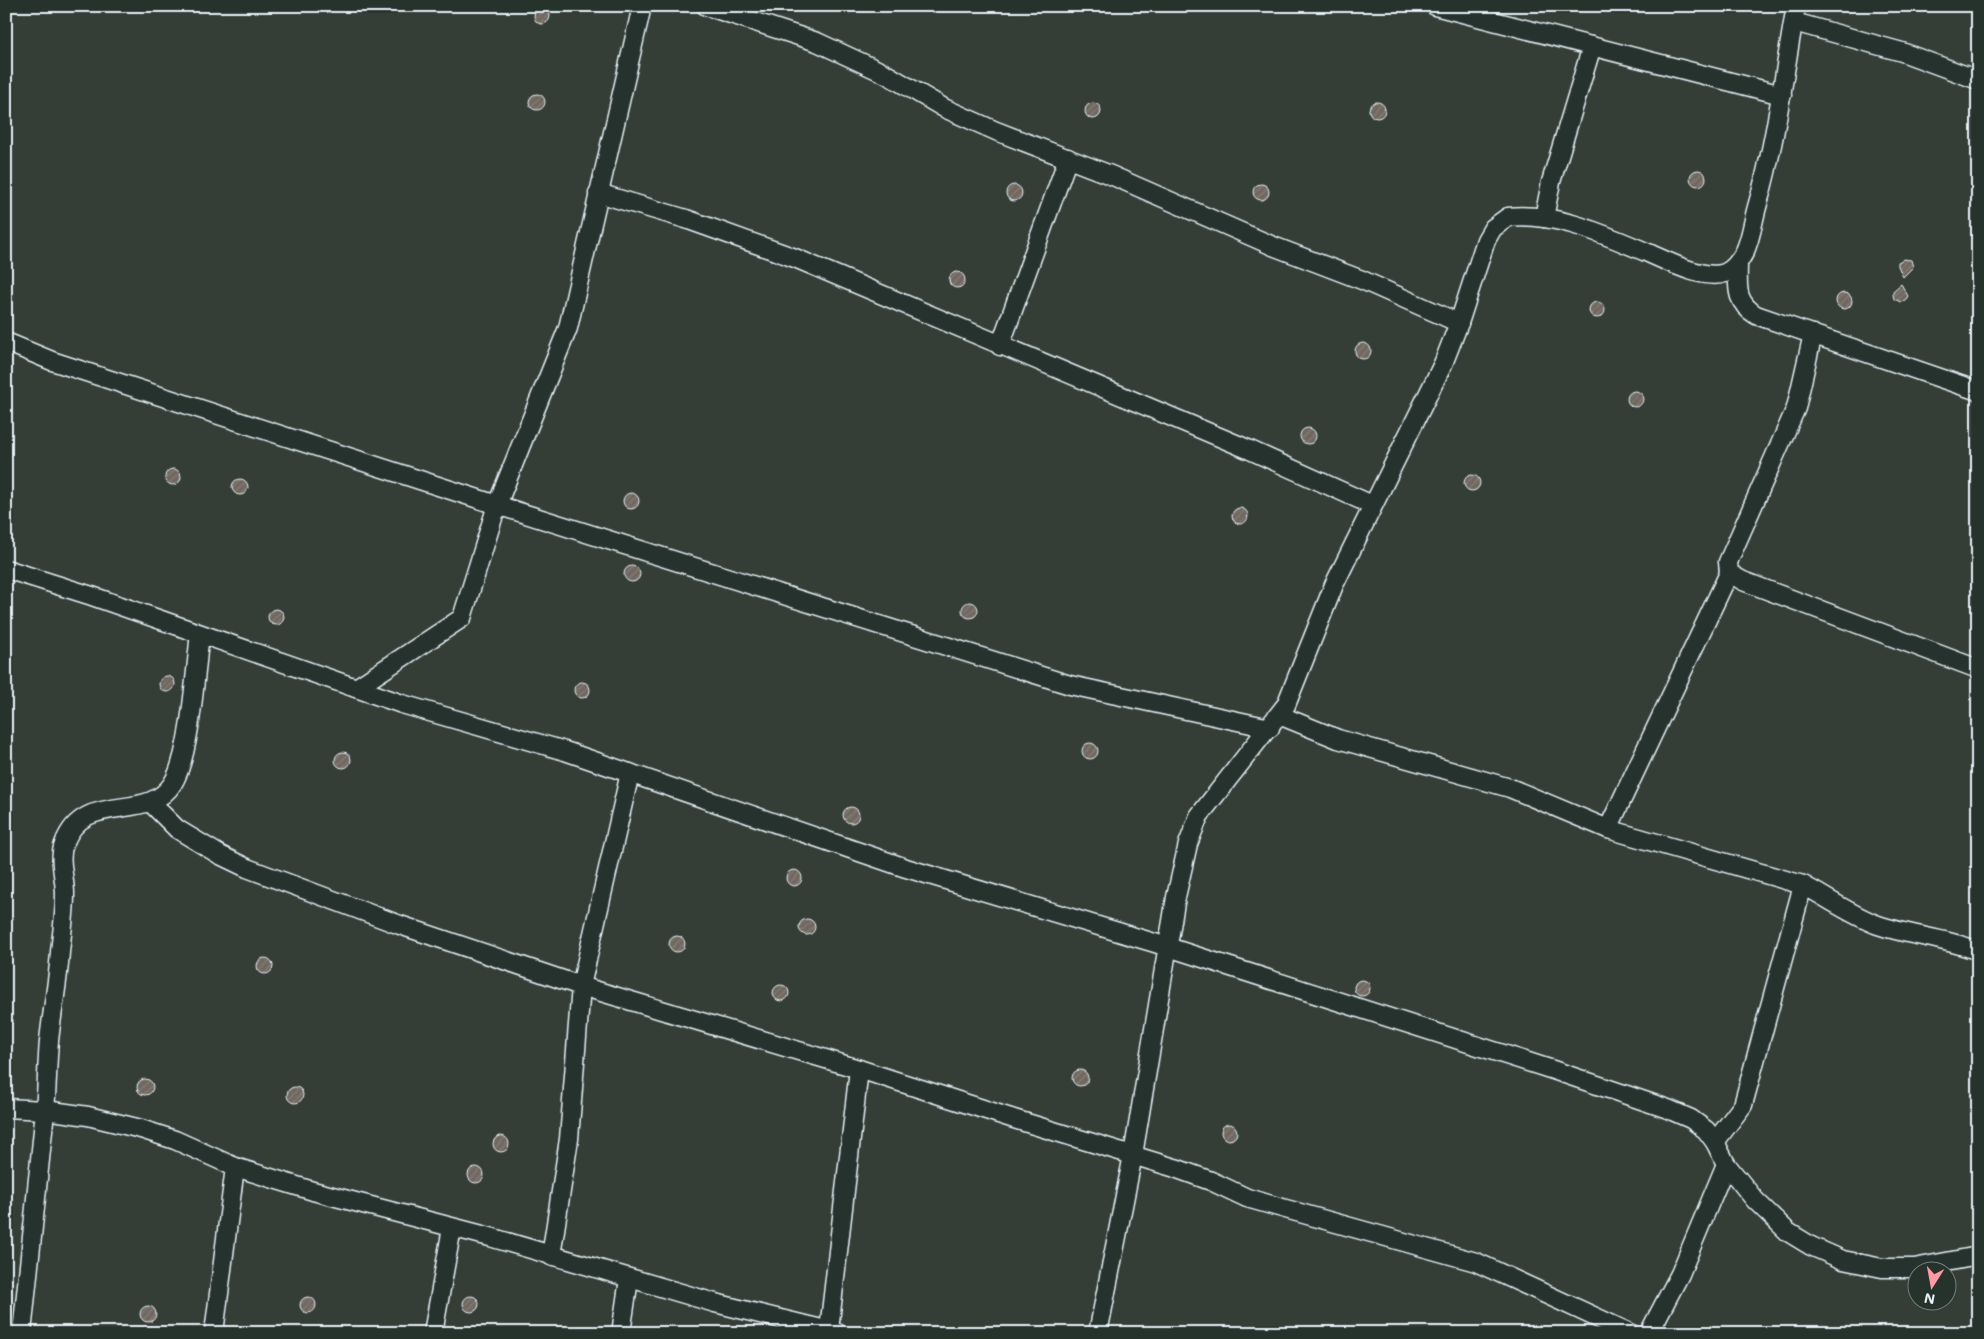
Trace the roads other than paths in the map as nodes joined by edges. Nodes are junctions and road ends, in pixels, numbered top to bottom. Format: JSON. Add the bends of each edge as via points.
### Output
{"nodes":[{"id":1,"x":642,"y":6,"type":"edge"},
{"id":2,"x":706,"y":6,"type":"edge"},
{"id":3,"x":1435,"y":6,"type":"edge"},
{"id":4,"x":1795,"y":14,"type":"edge"},
{"id":5,"x":1592,"y":46,"type":"junction"},
{"id":6,"x":1978,"y":80,"type":"edge"},
{"id":7,"x":1782,"y":95,"type":"junction"},
{"id":8,"x":1068,"y":158,"type":"junction"},
{"id":9,"x":598,"y":193,"type":"junction"},
{"id":10,"x":1544,"y":218,"type":"junction"},
{"id":11,"x":1738,"y":262,"type":"junction"},
{"id":12,"x":1459,"y":324,"type":"junction"},
{"id":13,"x":1814,"y":334,"type":"junction"},
{"id":14,"x":6,"y":342,"type":"edge"},
{"id":15,"x":1000,"y":346,"type":"junction"},
{"id":16,"x":1978,"y":391,"type":"edge"},
{"id":17,"x":497,"y":505,"type":"junction"},
{"id":18,"x":1372,"y":505,"type":"junction"},
{"id":19,"x":6,"y":569,"type":"edge"},
{"id":20,"x":1729,"y":573,"type":"junction"},
{"id":21,"x":200,"y":634,"type":"junction"},
{"id":22,"x":1978,"y":669,"type":"edge"},
{"id":23,"x":356,"y":688,"type":"junction"},
{"id":24,"x":1274,"y":721,"type":"junction"},
{"id":25,"x":630,"y":773,"type":"junction"},
{"id":26,"x":150,"y":802,"type":"junction"},
{"id":27,"x":1608,"y":829,"type":"junction"},
{"id":28,"x":1803,"y":885,"type":"junction"},
{"id":29,"x":1168,"y":947,"type":"junction"},
{"id":30,"x":1978,"y":951,"type":"edge"},
{"id":31,"x":581,"y":986,"type":"junction"},
{"id":32,"x":859,"y":1069,"type":"junction"},
{"id":33,"x":6,"y":1108,"type":"edge"},
{"id":34,"x":45,"y":1110,"type":"junction"},
{"id":35,"x":1715,"y":1142,"type":"junction"},
{"id":36,"x":1133,"y":1155,"type":"junction"},
{"id":37,"x":1726,"y":1164,"type":"junction"},
{"id":38,"x":235,"y":1167,"type":"junction"},
{"id":39,"x":452,"y":1228,"type":"junction"},
{"id":40,"x":551,"y":1256,"type":"junction"},
{"id":41,"x":1978,"y":1256,"type":"edge"},
{"id":42,"x":629,"y":1279,"type":"junction"},
{"id":43,"x":834,"y":1332,"type":"edge"},
{"id":44,"x":22,"y":1333,"type":"edge"},
{"id":45,"x":214,"y":1333,"type":"edge"},
{"id":46,"x":432,"y":1333,"type":"edge"},
{"id":47,"x":621,"y":1333,"type":"edge"},
{"id":48,"x":1098,"y":1333,"type":"edge"},
{"id":49,"x":1630,"y":1333,"type":"edge"},
{"id":50,"x":1650,"y":1333,"type":"edge"}],
"edges":[{"from":1,"to":9,"type":"street"},
{"from":2,"to":8,"type":"street","via":[[817,42],[886,74],[944,108]]},
{"from":3,"to":5,"type":"street"},
{"from":4,"to":6,"type":"street"},
{"from":4,"to":7,"type":"street"},
{"from":5,"to":7,"type":"street"},
{"from":5,"to":10,"type":"street","via":[[1551,182]]},
{"from":7,"to":11,"type":"street","via":[[1764,184],[1746,248]]},
{"from":8,"to":12,"type":"street","via":[[1273,246],[1362,280]]},
{"from":8,"to":15,"type":"street"},
{"from":9,"to":15,"type":"street","via":[[795,258]]},
{"from":9,"to":17,"type":"street","via":[[568,328]]},
{"from":10,"to":11,"type":"street","via":[[1570,224],[1707,274],[1725,273]]},
{"from":10,"to":12,"type":"street","via":[[1508,216],[1493,228],[1486,240]]},
{"from":11,"to":13,"type":"street","via":[[1738,287],[1743,305],[1768,320]]},
{"from":12,"to":18,"type":"street","via":[[1430,391]]},
{"from":13,"to":16,"type":"street"},
{"from":13,"to":20,"type":"street","via":[[1796,408],[1728,562]]},
{"from":14,"to":17,"type":"street","via":[[52,361]]},
{"from":15,"to":18,"type":"street","via":[[1250,450]]},
{"from":17,"to":23,"type":"street","via":[[462,618]]},
{"from":17,"to":24,"type":"street","via":[[1070,685]]},
{"from":18,"to":24,"type":"street","via":[[1310,642],[1294,687]]},
{"from":19,"to":21,"type":"street"},
{"from":20,"to":22,"type":"street"},
{"from":20,"to":27,"type":"street"},
{"from":21,"to":23,"type":"street"},
{"from":21,"to":26,"type":"street","via":[[181,768],[162,795]]},
{"from":23,"to":25,"type":"street"},
{"from":24,"to":27,"type":"street","via":[[1510,788]]},
{"from":24,"to":29,"type":"street","via":[[1199,816],[1182,869]]},
{"from":25,"to":29,"type":"street","via":[[906,868]]},
{"from":25,"to":31,"type":"street"},
{"from":26,"to":31,"type":"street","via":[[177,829],[247,868],[400,925]]},
{"from":26,"to":34,"type":"street","via":[[87,814],[68,834],[64,845],[61,854],[64,905]]},
{"from":27,"to":28,"type":"street"},
{"from":28,"to":30,"type":"street","via":[[1876,924],[1951,940]]},
{"from":28,"to":35,"type":"street","via":[[1743,1105]]},
{"from":29,"to":35,"type":"street","via":[[1668,1109],[1691,1119]]},
{"from":29,"to":36,"type":"street"},
{"from":31,"to":32,"type":"street"},
{"from":31,"to":40,"type":"street","via":[[569,1139]]},
{"from":32,"to":36,"type":"street"},
{"from":32,"to":43,"type":"street"},
{"from":33,"to":34,"type":"street"},
{"from":34,"to":38,"type":"street","via":[[141,1129],[175,1140]]},
{"from":34,"to":44,"type":"street"},
{"from":35,"to":37,"type":"street"},
{"from":36,"to":48,"type":"street"},
{"from":36,"to":49,"type":"street","via":[[1196,1175],[1247,1198],[1476,1262]]},
{"from":37,"to":41,"type":"street","via":[[1755,1200],[1788,1232],[1842,1260],[1882,1268],[1914,1268]]},
{"from":37,"to":50,"type":"street","via":[[1680,1274]]},
{"from":38,"to":39,"type":"street"},
{"from":38,"to":45,"type":"street"},
{"from":39,"to":40,"type":"street"},
{"from":39,"to":46,"type":"street"},
{"from":40,"to":42,"type":"street"},
{"from":42,"to":43,"type":"street"},
{"from":42,"to":47,"type":"street"}]}
